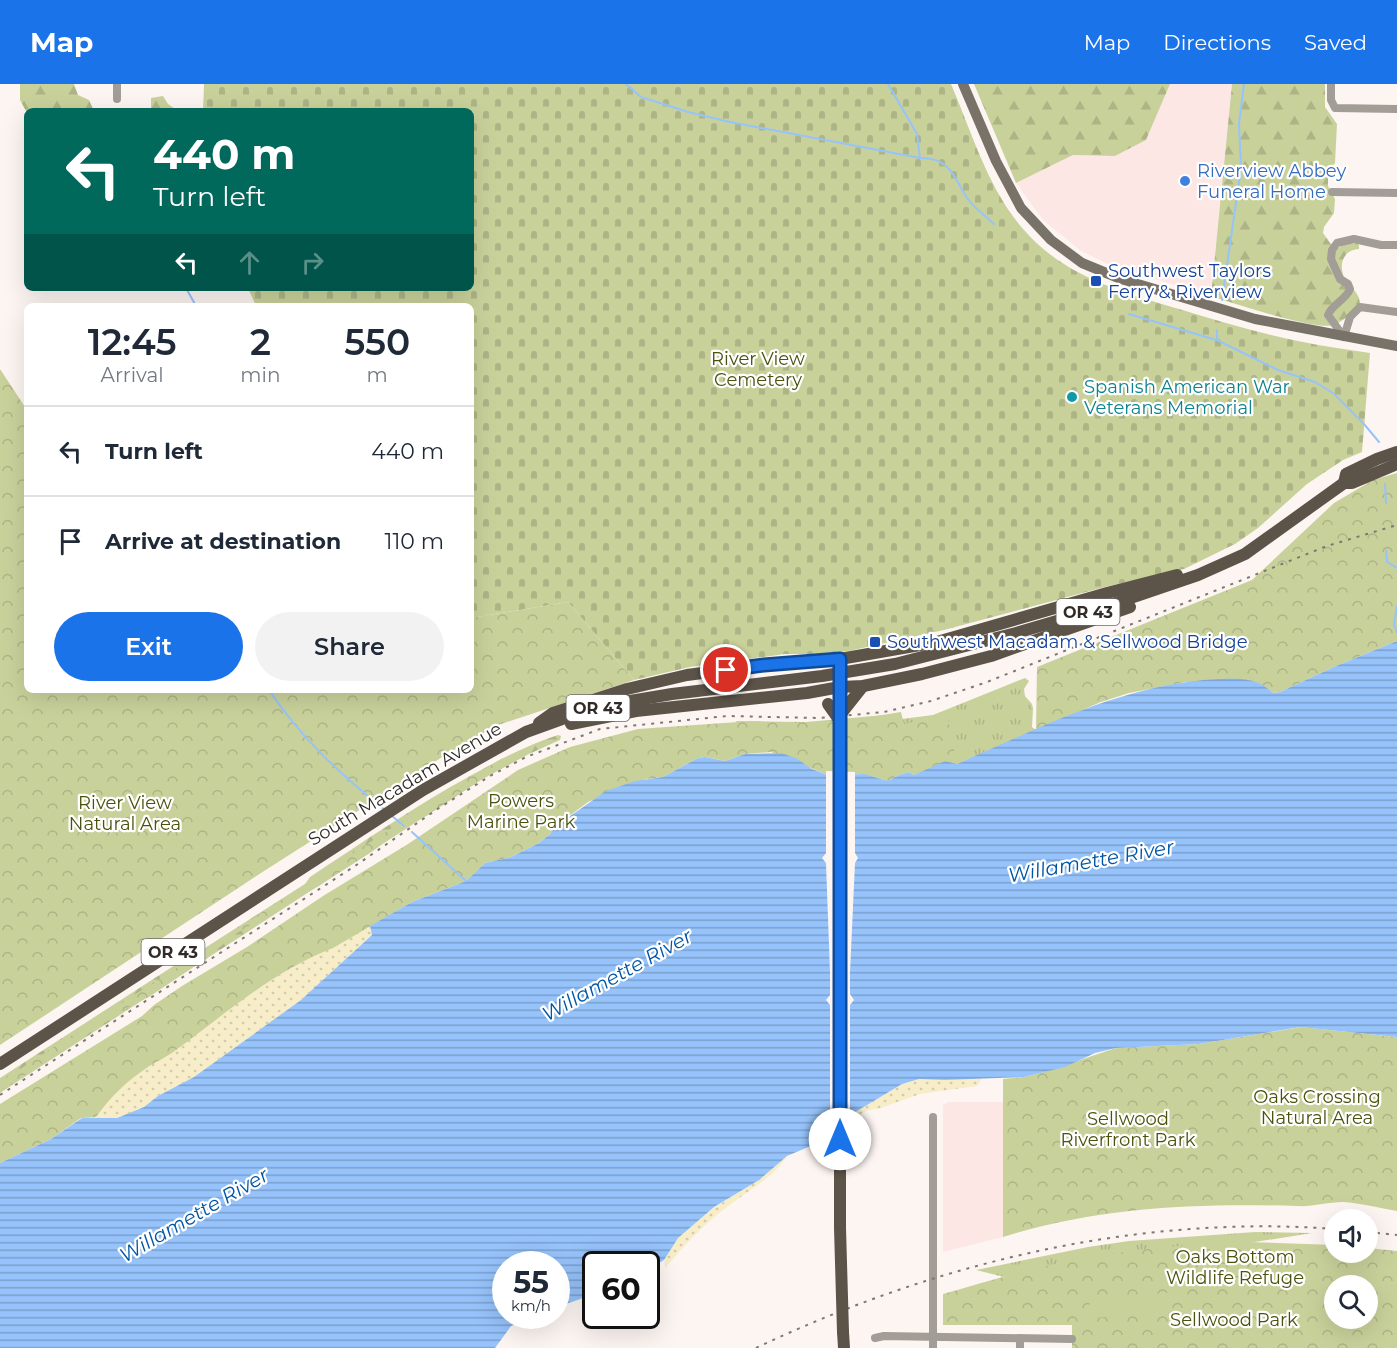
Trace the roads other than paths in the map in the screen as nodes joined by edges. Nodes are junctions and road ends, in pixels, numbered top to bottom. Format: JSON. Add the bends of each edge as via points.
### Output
{"nodes":[{"id":1,"x":117,"y":84,"type":"edge"},
{"id":2,"x":963,"y":84,"type":"edge"},
{"id":3,"x":1331,"y":84,"type":"edge"},
{"id":4,"x":117,"y":99,"type":"dead end"},
{"id":5,"x":1397,"y":109,"type":"edge"},
{"id":6,"x":1332,"y":192,"type":"dead end"},
{"id":7,"x":1397,"y":193,"type":"edge"},
{"id":8,"x":1397,"y":245,"type":"edge"},
{"id":9,"x":1397,"y":312,"type":"edge"},
{"id":10,"x":1344,"y":337,"type":"junction"},
{"id":11,"x":1397,"y":346,"type":"edge"},
{"id":12,"x":1397,"y":452,"type":"edge"},
{"id":13,"x":1397,"y":464,"type":"edge"},
{"id":14,"x":1344,"y":483,"type":"junction"},
{"id":15,"x":1198,"y":574,"type":"junction"},
{"id":16,"x":1158,"y":589,"type":"junction"},
{"id":17,"x":840,"y":660,"type":"junction"},
{"id":18,"x":863,"y":686,"type":"junction"},
{"id":19,"x":840,"y":687,"type":"junction"},
{"id":20,"x":807,"y":693,"type":"junction"},
{"id":21,"x":840,"y":718,"type":"junction"},
{"id":22,"x":526,"y":732,"type":"junction"},
{"id":23,"x":0,"y":1064,"type":"edge"},
{"id":24,"x":933,"y":1118,"type":"dead end"},
{"id":25,"x":875,"y":1338,"type":"dead end"},
{"id":26,"x":933,"y":1338,"type":"junction"},
{"id":27,"x":1072,"y":1339,"type":"dead end"},
{"id":28,"x":1020,"y":1343,"type":"edge"},
{"id":29,"x":844,"y":1348,"type":"edge"},
{"id":30,"x":933,"y":1348,"type":"edge"}],
"edges":[{"from":1,"to":4,"type":"street"},
{"from":2,"to":10,"type":"main road","via":[[1015,198],[1039,229],[1070,255],[1106,274],[1190,301]]},
{"from":3,"to":5,"type":"street","via":[[1333,106],[1338,108]]},
{"from":6,"to":7,"type":"street"},
{"from":8,"to":10,"type":"street","via":[[1354,239],[1337,243],[1332,250],[1331,259],[1340,279],[1350,289],[1328,313]]},
{"from":9,"to":10,"type":"street","via":[[1357,309],[1348,321]]},
{"from":10,"to":11,"type":"main road"},
{"from":12,"to":14,"type":"main road","name":"South Macadam Avenue","number":"OR 43","via":[[1346,474]]},
{"from":13,"to":14,"type":"main road","name":"South Macadam Avenue","number":"OR 43"},
{"from":14,"to":15,"type":"main road","name":"South Macadam Avenue","number":"OR 43","via":[[1245,554]]},
{"from":15,"to":16,"type":"main road","name":"South Macadam Avenue","number":"OR 43"},
{"from":15,"to":17,"type":"main road","via":[[1184,573],[1107,593],[937,642]]},
{"from":16,"to":18,"type":"main road","via":[[1152,599],[1059,634],[961,665]]},
{"from":16,"to":22,"type":"main road","name":"South Macadam Avenue","number":"OR 43","via":[[1016,633],[896,664],[618,703]]},
{"from":17,"to":19,"type":"main road","bridge":true},
{"from":17,"to":22,"type":"main road","via":[[687,675],[553,713]]},
{"from":18,"to":19,"type":"main road"},
{"from":18,"to":21,"type":"main road"},
{"from":19,"to":20,"type":"main road"},
{"from":19,"to":21,"type":"main road"},
{"from":20,"to":21,"type":"main road","bridge":true,"via":[[822,698]]},
{"from":20,"to":22,"type":"main road","via":[[620,713]]},
{"from":21,"to":29,"type":"main road","bridge":true,"via":[[840,1228]]},
{"from":22,"to":23,"type":"main road","name":"South Macadam Avenue","number":"OR 43","via":[[423,790]]},
{"from":24,"to":26,"type":"street"},
{"from":25,"to":26,"type":"street"},
{"from":26,"to":28,"type":"street"},
{"from":26,"to":30,"type":"street"},
{"from":27,"to":28,"type":"street"}]}
